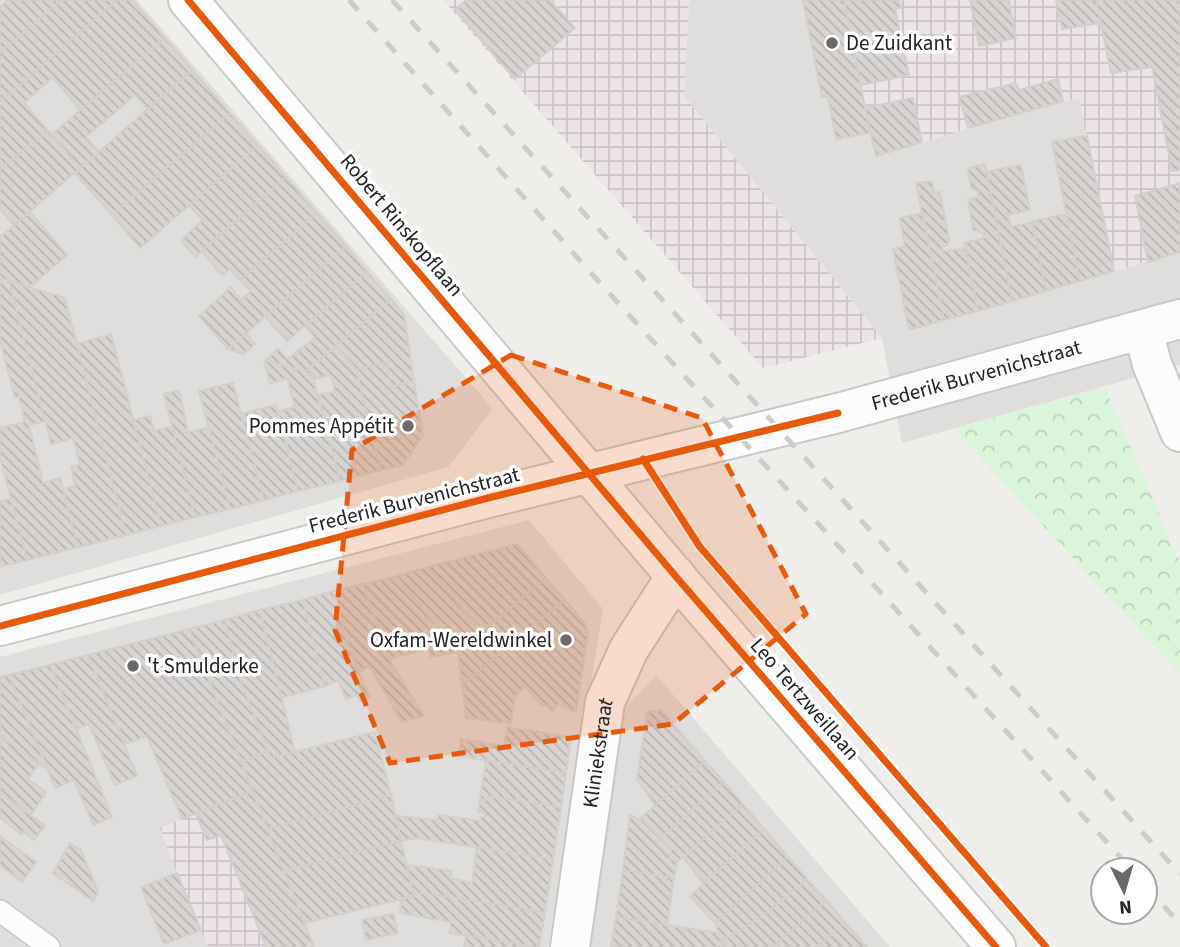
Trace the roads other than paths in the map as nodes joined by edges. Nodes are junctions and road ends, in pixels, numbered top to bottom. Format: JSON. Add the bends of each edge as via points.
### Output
{"nodes":[{"id":1,"x":188,"y":0,"type":"edge"},
{"id":2,"x":1180,"y":319,"type":"edge"},
{"id":3,"x":1143,"y":330,"type":"junction"},
{"id":4,"x":1180,"y":432,"type":"edge"},
{"id":5,"x":589,"y":474,"type":"junction"},
{"id":6,"x":676,"y":576,"type":"junction"},
{"id":7,"x":0,"y":626,"type":"edge"},
{"id":8,"x":0,"y":911,"type":"edge"},
{"id":9,"x":49,"y":947,"type":"edge"},
{"id":10,"x":570,"y":947,"type":"edge"},
{"id":11,"x":996,"y":947,"type":"edge"}],
"edges":[{"from":1,"to":5,"type":"street","name":"Robert Rinskopflaan"},
{"from":2,"to":3,"type":"street","name":"Frederik Burvenichstraat"},
{"from":3,"to":4,"type":"street"},
{"from":3,"to":5,"type":"street","name":"Frederik Burvenichstraat"},
{"from":5,"to":6,"type":"street","name":"Leo Tertzweillaan"},
{"from":5,"to":7,"type":"street","name":"Frederik Burvenichstraat"},
{"from":6,"to":10,"type":"street","name":"Kliniekstraat","via":[[629,649],[605,702]]},
{"from":6,"to":11,"type":"street","name":"Leo Tertzweillaan"},
{"from":8,"to":9,"type":"lane"}]}
